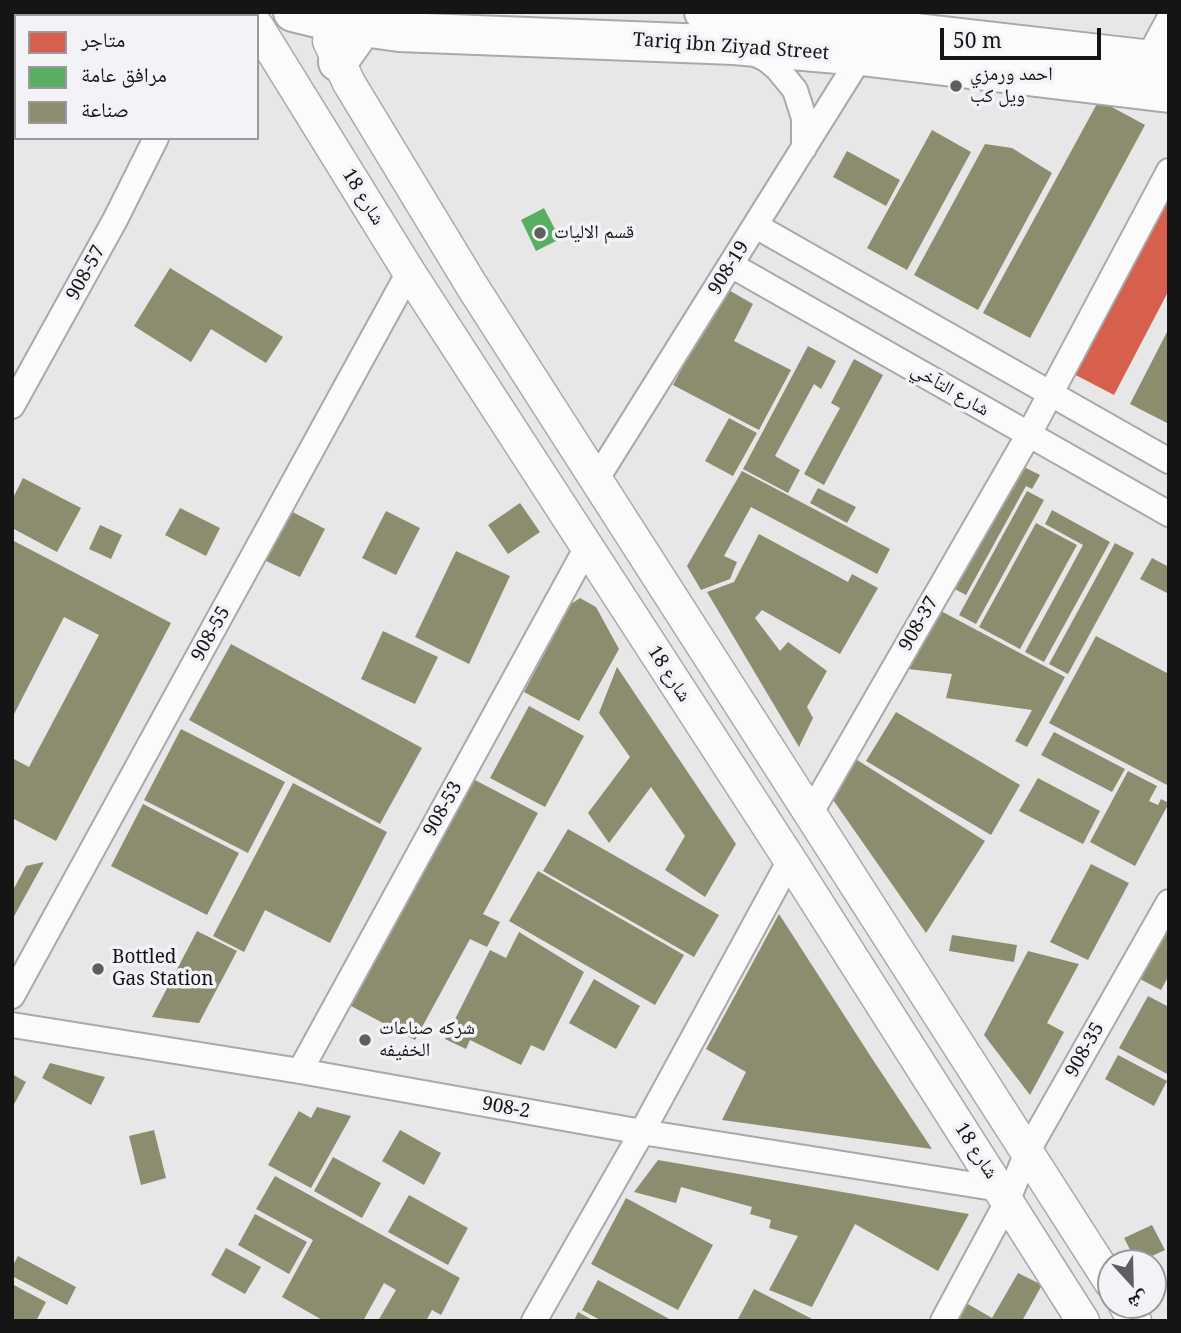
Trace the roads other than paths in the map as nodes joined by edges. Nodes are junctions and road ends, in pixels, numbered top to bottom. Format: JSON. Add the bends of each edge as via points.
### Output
{"nodes":[{"id":1,"x":704,"y":12,"type":"edge"},
{"id":2,"x":307,"y":16,"type":"edge"},
{"id":3,"x":1169,"y":19,"type":"edge"},
{"id":4,"x":913,"y":22,"type":"edge"},
{"id":5,"x":557,"y":25,"type":"edge"},
{"id":6,"x":362,"y":28,"type":"junction"},
{"id":7,"x":259,"y":29,"type":"edge"},
{"id":8,"x":734,"y":45,"type":"junction"},
{"id":9,"x":861,"y":56,"type":"junction"},
{"id":10,"x":1158,"y":61,"type":"edge"},
{"id":11,"x":338,"y":62,"type":"junction"},
{"id":12,"x":1169,"y":93,"type":"edge"},
{"id":13,"x":155,"y":140,"type":"edge"},
{"id":14,"x":804,"y":148,"type":"junction"},
{"id":15,"x":1169,"y":171,"type":"edge"},
{"id":16,"x":755,"y":226,"type":"junction"},
{"id":17,"x":731,"y":265,"type":"junction"},
{"id":18,"x":409,"y":272,"type":"junction"},
{"id":19,"x":486,"y":308,"type":"junction"},
{"id":20,"x":448,"y":333,"type":"junction"},
{"id":21,"x":1051,"y":394,"type":"junction"},
{"id":22,"x":12,"y":406,"type":"edge"},
{"id":23,"x":1028,"y":434,"type":"junction"},
{"id":24,"x":1169,"y":461,"type":"edge"},
{"id":25,"x":596,"y":480,"type":"junction"},
{"id":26,"x":1169,"y":514,"type":"edge"},
{"id":27,"x":587,"y":547,"type":"junction"},
{"id":28,"x":810,"y":814,"type":"junction"},
{"id":29,"x":790,"y":860,"type":"junction"},
{"id":30,"x":1169,"y":902,"type":"edge"},
{"id":31,"x":12,"y":996,"type":"edge"},
{"id":32,"x":12,"y":1025,"type":"edge"},
{"id":33,"x":299,"y":1071,"type":"junction"},
{"id":34,"x":642,"y":1132,"type":"junction"},
{"id":35,"x":1027,"y":1152,"type":"junction"},
{"id":36,"x":1004,"y":1195,"type":"junction"},
{"id":37,"x":1097,"y":1261,"type":"edge"},
{"id":38,"x":534,"y":1321,"type":"edge"},
{"id":39,"x":943,"y":1321,"type":"edge"},
{"id":40,"x":1083,"y":1321,"type":"edge"}],
"edges":[{"from":1,"to":4,"type":"main road","name":"Tariq ibn Ziyad Street"},
{"from":2,"to":6,"type":"main road","name":"Tariq ibn Ziyad Street"},
{"from":2,"to":11,"type":"street"},
{"from":3,"to":10,"type":"street"},
{"from":4,"to":10,"type":"main road","name":"Tariq ibn Ziyad Street"},
{"from":5,"to":6,"type":"main road","name":"Tariq ibn Ziyad Street","via":[[398,33]]},
{"from":5,"to":8,"type":"main road","name":"Tariq ibn Ziyad Street"},
{"from":6,"to":11,"type":"main road"},
{"from":7,"to":18,"type":"street","name":"شارع 18"},
{"from":8,"to":9,"type":"main road","name":"Tariq ibn Ziyad Street"},
{"from":8,"to":14,"type":"street","via":[[766,59],[787,78],[801,104]]},
{"from":9,"to":12,"type":"main road","name":"Tariq ibn Ziyad Street"},
{"from":9,"to":14,"type":"street","name":"908-19"},
{"from":11,"to":19,"type":"street"},
{"from":13,"to":22,"type":"street","name":"908-57","via":[[116,220]]},
{"from":14,"to":16,"type":"street","name":"908-19"},
{"from":15,"to":21,"type":"street","name":"908-37"},
{"from":16,"to":17,"type":"street","name":"908-19"},
{"from":16,"to":21,"type":"street"},
{"from":17,"to":23,"type":"street","name":"شارع التآخي"},
{"from":17,"to":25,"type":"street","name":"908-19"},
{"from":18,"to":20,"type":"street","name":"شارع 18"},
{"from":18,"to":31,"type":"street","name":"908-55"},
{"from":19,"to":20,"type":"street"},
{"from":19,"to":25,"type":"street"},
{"from":20,"to":27,"type":"street","name":"شارع 18"},
{"from":21,"to":23,"type":"street","name":"908-37"},
{"from":21,"to":24,"type":"street"},
{"from":23,"to":26,"type":"street","name":"شارع التآخي"},
{"from":23,"to":28,"type":"street","name":"908-37"},
{"from":25,"to":28,"type":"street"},
{"from":27,"to":29,"type":"street","name":"شارع 18"},
{"from":27,"to":33,"type":"street","name":"908-53"},
{"from":28,"to":35,"type":"street"},
{"from":29,"to":34,"type":"street"},
{"from":29,"to":36,"type":"street","name":"شارع 18"},
{"from":30,"to":35,"type":"street","name":"908-35"},
{"from":32,"to":33,"type":"street","name":"908-2"},
{"from":33,"to":34,"type":"street","name":"908-2"},
{"from":34,"to":36,"type":"street","name":"908-2"},
{"from":34,"to":38,"type":"street"},
{"from":35,"to":36,"type":"street","name":"908-35"},
{"from":35,"to":37,"type":"street"},
{"from":36,"to":39,"type":"street","name":"908-35"},
{"from":36,"to":40,"type":"street","name":"شارع 18"}]}
